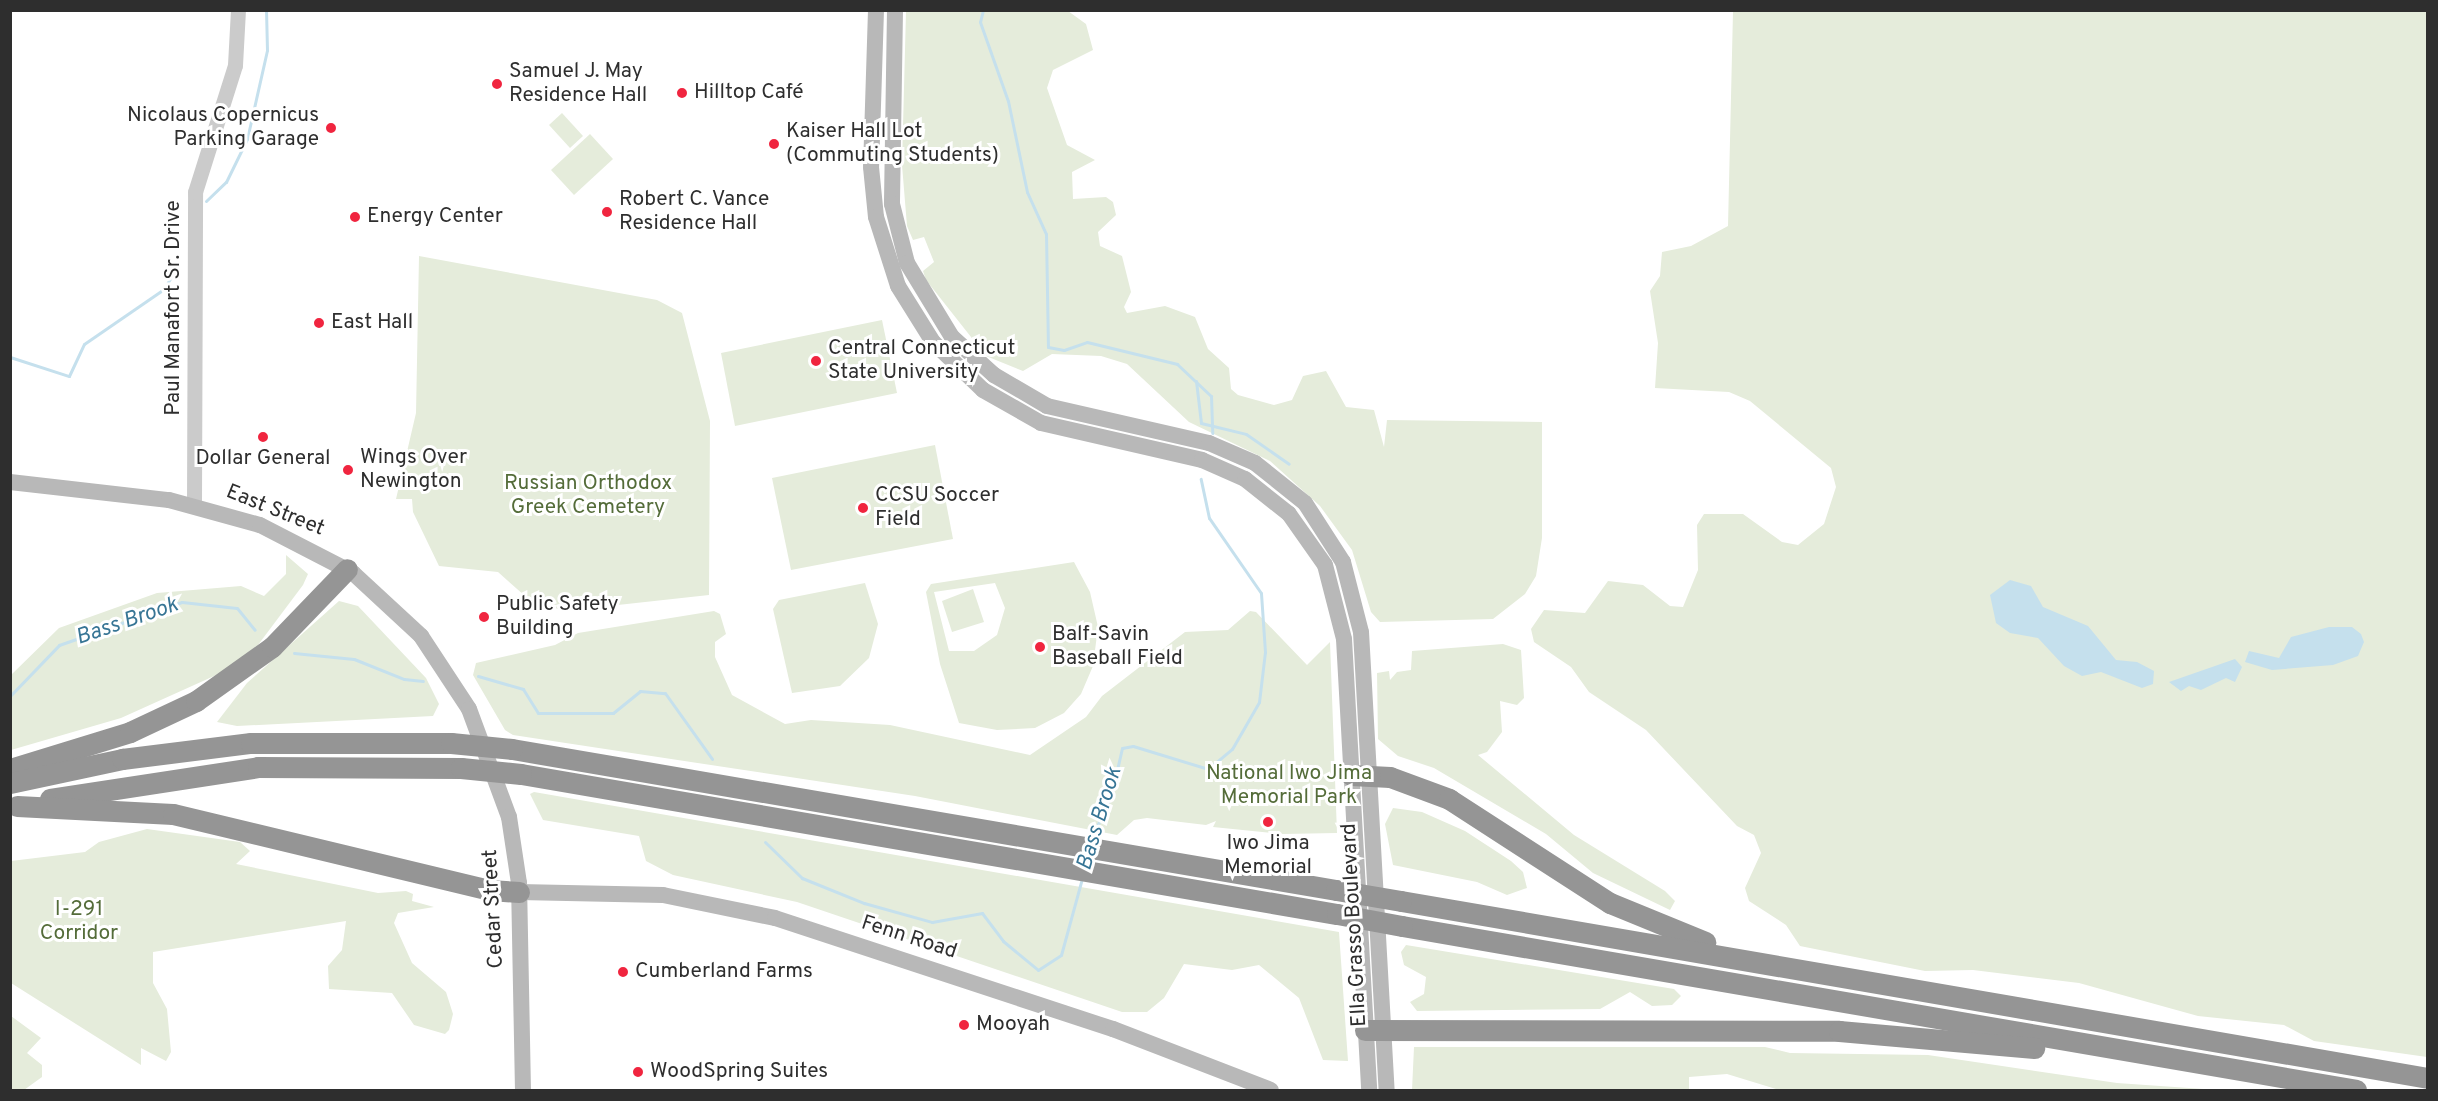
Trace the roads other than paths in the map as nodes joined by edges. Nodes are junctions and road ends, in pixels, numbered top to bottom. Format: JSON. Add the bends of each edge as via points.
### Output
{"nodes":[{"id":1,"x":238,"y":10,"type":"edge"},
{"id":2,"x":876,"y":10,"type":"edge"},
{"id":3,"x":895,"y":10,"type":"edge"},
{"id":4,"x":1141,"y":430,"type":"junction"},
{"id":5,"x":1138,"y":447,"type":"junction"},
{"id":6,"x":1254,"y":463,"type":"junction"},
{"id":7,"x":1244,"y":478,"type":"junction"},
{"id":8,"x":10,"y":482,"type":"edge"},
{"id":9,"x":194,"y":505,"type":"junction"},
{"id":10,"x":347,"y":569,"type":"junction"},
{"id":11,"x":479,"y":730,"type":"joint"},
{"id":12,"x":10,"y":770,"type":"edge"},
{"id":13,"x":1360,"y":775,"type":"junction"},
{"id":14,"x":10,"y":783,"type":"edge"},
{"id":15,"x":14,"y":807,"type":"edge"},
{"id":16,"x":519,"y":892,"type":"junction"},
{"id":17,"x":1801,"y":970,"type":"junction"},
{"id":18,"x":1375,"y":1029,"type":"junction"},
{"id":19,"x":2240,"y":1070,"type":"junction"},
{"id":20,"x":2427,"y":1078,"type":"edge"},
{"id":21,"x":523,"y":1090,"type":"edge"},
{"id":22,"x":1271,"y":1090,"type":"edge"},
{"id":23,"x":1369,"y":1090,"type":"edge"},
{"id":24,"x":1387,"y":1090,"type":"edge"},
{"id":25,"x":2356,"y":1090,"type":"edge"}],
"edges":[{"from":1,"to":9,"type":"street","name":"Paul Manafort Sr. Drive","via":[[235,65],[195,192]]},
{"from":2,"to":5,"type":"main road","name":"Ella Grasso Boulevard","via":[[872,188],[885,254],[912,311],[949,359],[1005,404],[1061,430]]},
{"from":3,"to":4,"type":"main road","name":"Ella Grasso Boulevard","via":[[890,190],[902,248],[924,296],[963,348],[1009,386],[1062,412]]},
{"from":4,"to":5,"type":"main road"},
{"from":4,"to":6,"type":"main road","name":"Ella Grasso Boulevard","via":[[1209,443]]},
{"from":5,"to":7,"type":"main road","name":"Ella Grasso Boulevard","via":[[1202,460]]},
{"from":6,"to":7,"type":"main road"},
{"from":6,"to":13,"type":"main road","name":"Ella Grasso Boulevard","via":[[1310,510],[1346,570],[1361,633]]},
{"from":7,"to":13,"type":"main road","name":"Ella Grasso Boulevard","via":[[1294,519],[1332,585],[1344,639]]},
{"from":8,"to":9,"type":"main road","name":"East Street"},
{"from":9,"to":10,"type":"main road","name":"East Street","via":[[273,530]]},
{"from":10,"to":11,"type":"main road","name":"East Street","via":[[421,636]]},
{"from":10,"to":12,"type":"highway","via":[[272,646],[196,701],[130,732]]},
{"from":11,"to":16,"type":"main road","name":"Cedar Street","via":[[509,817]]},
{"from":13,"to":17,"type":"highway","via":[[1403,781],[1462,805],[1640,919]]},
{"from":13,"to":18,"type":"main road","name":"Ella Grasso Boulevard"},
{"from":14,"to":17,"type":"highway","bridge":true,"via":[[122,759],[251,743],[451,743],[512,749]]},
{"from":15,"to":16,"type":"highway","via":[[173,814],[490,890]]},
{"from":15,"to":19,"type":"highway","bridge":true,"via":[[129,783],[246,768],[345,763],[521,774]]},
{"from":16,"to":21,"type":"main road","name":"Cedar Street"},
{"from":16,"to":22,"type":"main road","name":"Fenn Road","via":[[663,895],[768,916],[1076,1016]]},
{"from":17,"to":20,"type":"highway"},
{"from":18,"to":19,"type":"highway","via":[[1857,1032],[2182,1069]]},
{"from":18,"to":23,"type":"main road","name":"Ella Grasso Boulevard"},
{"from":18,"to":24,"type":"main road","name":"Ella Grasso Boulevard"},
{"from":19,"to":25,"type":"highway"}]}
